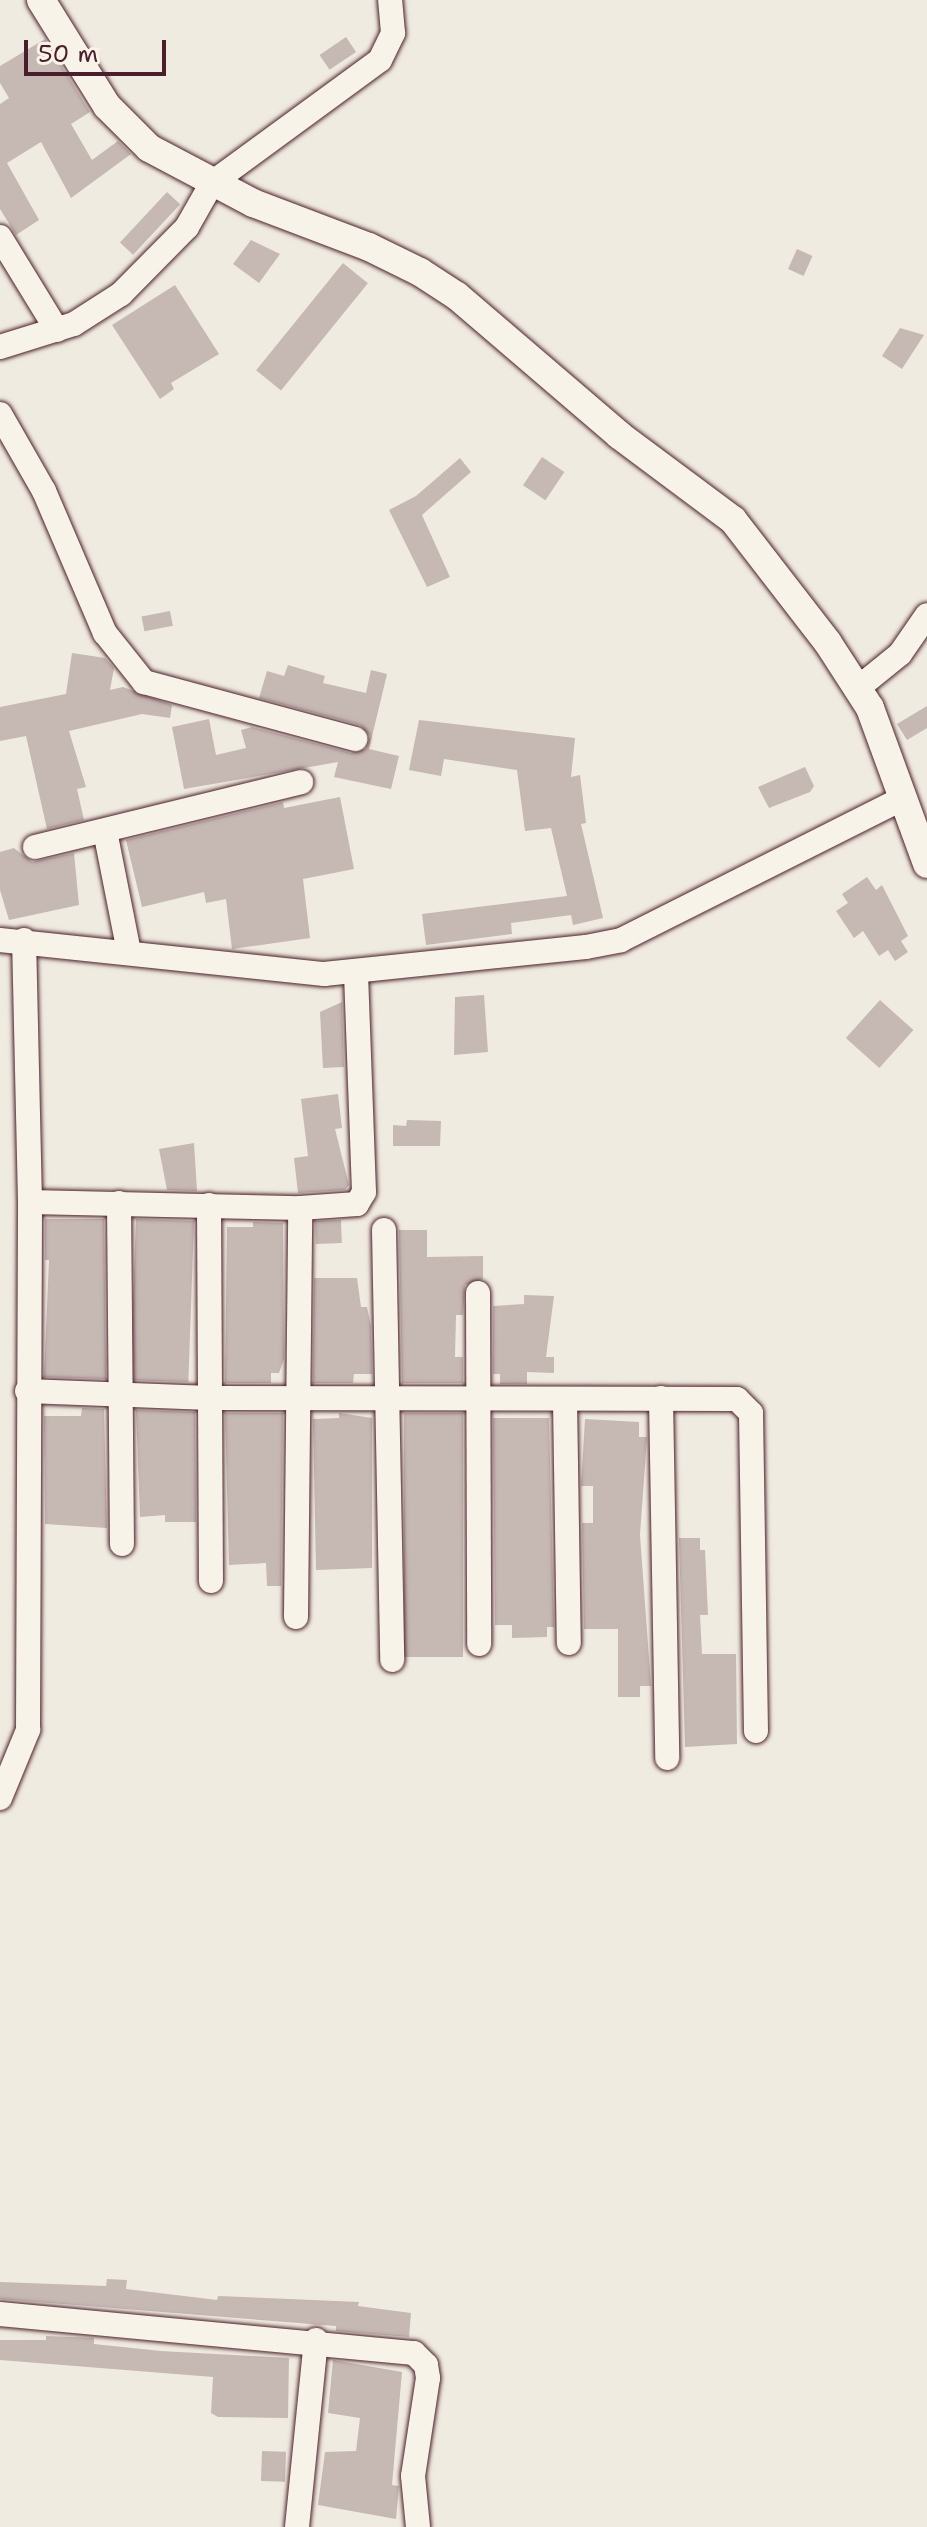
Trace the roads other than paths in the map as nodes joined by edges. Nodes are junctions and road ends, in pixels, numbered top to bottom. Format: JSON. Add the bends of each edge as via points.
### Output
{"nodes":[{"id":1,"x":41,"y":0,"type":"edge"},
{"id":2,"x":390,"y":0,"type":"edge"},
{"id":3,"x":212,"y":183,"type":"junction"},
{"id":4,"x":0,"y":237,"type":"edge"},
{"id":5,"x":57,"y":330,"type":"junction"},
{"id":6,"x":0,"y":347,"type":"edge"},
{"id":7,"x":0,"y":414,"type":"edge"},
{"id":8,"x":927,"y":615,"type":"edge"},
{"id":9,"x":858,"y":688,"type":"junction"},
{"id":10,"x":355,"y":739,"type":"dead end"},
{"id":11,"x":301,"y":782,"type":"dead end"},
{"id":12,"x":901,"y":799,"type":"junction"},
{"id":13,"x":105,"y":831,"type":"junction"},
{"id":14,"x":35,"y":847,"type":"dead end"},
{"id":15,"x":927,"y":864,"type":"edge"},
{"id":16,"x":12,"y":940,"type":"edge"},
{"id":17,"x":129,"y":952,"type":"junction"},
{"id":18,"x":356,"y":971,"type":"junction"},
{"id":19,"x":30,"y":1202,"type":"junction"},
{"id":20,"x":119,"y":1203,"type":"junction"},
{"id":21,"x":209,"y":1205,"type":"junction"},
{"id":22,"x":300,"y":1208,"type":"junction"},
{"id":23,"x":384,"y":1230,"type":"dead end"},
{"id":24,"x":478,"y":1293,"type":"dead end"},
{"id":25,"x":27,"y":1391,"type":"junction"},
{"id":26,"x":121,"y":1396,"type":"junction"},
{"id":27,"x":387,"y":1397,"type":"junction"},
{"id":28,"x":210,"y":1398,"type":"junction"},
{"id":29,"x":295,"y":1398,"type":"junction"},
{"id":30,"x":479,"y":1398,"type":"junction"},
{"id":31,"x":661,"y":1398,"type":"junction"},
{"id":32,"x":565,"y":1401,"type":"junction"},
{"id":33,"x":122,"y":1544,"type":"dead end"},
{"id":34,"x":211,"y":1581,"type":"dead end"},
{"id":35,"x":296,"y":1617,"type":"dead end"},
{"id":36,"x":569,"y":1643,"type":"dead end"},
{"id":37,"x":479,"y":1644,"type":"dead end"},
{"id":38,"x":392,"y":1660,"type":"dead end"},
{"id":39,"x":756,"y":1731,"type":"dead end"},
{"id":40,"x":667,"y":1758,"type":"dead end"},
{"id":41,"x":0,"y":1798,"type":"edge"},
{"id":42,"x":0,"y":2314,"type":"edge"},
{"id":43,"x":316,"y":2340,"type":"junction"},
{"id":44,"x":297,"y":2527,"type":"edge"},
{"id":45,"x":418,"y":2527,"type":"edge"}],
"edges":[{"from":1,"to":3,"type":"street","via":[[124,126],[149,148]]},
{"from":2,"to":3,"type":"street","via":[[393,33],[380,60]]},
{"from":3,"to":5,"type":"street","via":[[187,227],[121,294],[90,317]]},
{"from":3,"to":9,"type":"street","via":[[394,258],[457,296],[619,435],[733,520]]},
{"from":4,"to":5,"type":"street"},
{"from":5,"to":6,"type":"street"},
{"from":7,"to":10,"type":"street","via":[[44,491],[105,633],[144,682]]},
{"from":8,"to":9,"type":"street","via":[[900,654]]},
{"from":9,"to":12,"type":"street"},
{"from":11,"to":13,"type":"street"},
{"from":12,"to":15,"type":"street"},
{"from":12,"to":18,"type":"street","via":[[621,940]]},
{"from":13,"to":14,"type":"street"},
{"from":13,"to":17,"type":"street"},
{"from":16,"to":17,"type":"street"},
{"from":16,"to":19,"type":"street"},
{"from":17,"to":18,"type":"street","via":[[296,973]]},
{"from":18,"to":22,"type":"street","via":[[364,1192],[353,1206]]},
{"from":19,"to":20,"type":"street"},
{"from":19,"to":25,"type":"street"},
{"from":20,"to":21,"type":"street"},
{"from":20,"to":26,"type":"street"},
{"from":21,"to":22,"type":"street"},
{"from":21,"to":28,"type":"street"},
{"from":22,"to":29,"type":"street"},
{"from":23,"to":27,"type":"street"},
{"from":24,"to":30,"type":"street"},
{"from":25,"to":26,"type":"street"},
{"from":25,"to":41,"type":"street","via":[[28,1730]]},
{"from":26,"to":28,"type":"street"},
{"from":26,"to":33,"type":"street"},
{"from":27,"to":29,"type":"street"},
{"from":27,"to":30,"type":"street"},
{"from":27,"to":38,"type":"street"},
{"from":28,"to":29,"type":"street"},
{"from":28,"to":34,"type":"street"},
{"from":29,"to":35,"type":"street"},
{"from":30,"to":32,"type":"street"},
{"from":30,"to":37,"type":"street"},
{"from":31,"to":32,"type":"street"},
{"from":31,"to":39,"type":"street","via":[[737,1399],[751,1413]]},
{"from":31,"to":40,"type":"street"},
{"from":32,"to":36,"type":"street"},
{"from":42,"to":43,"type":"street"},
{"from":43,"to":44,"type":"street"},
{"from":43,"to":45,"type":"street","via":[[414,2353],[426,2365],[413,2476]]}]}
